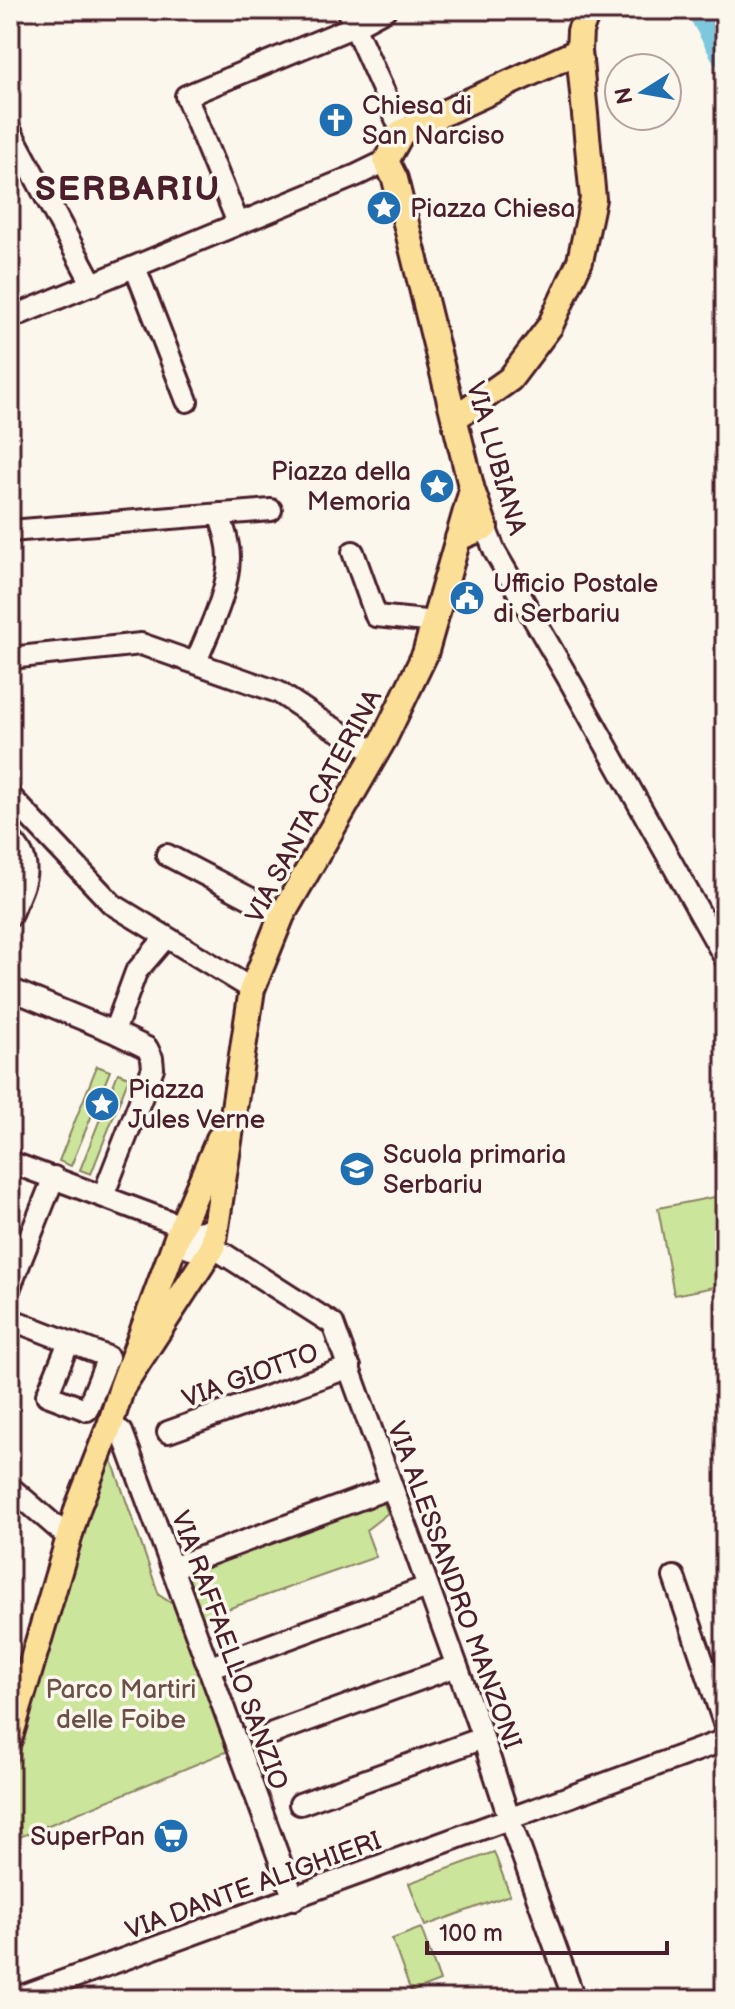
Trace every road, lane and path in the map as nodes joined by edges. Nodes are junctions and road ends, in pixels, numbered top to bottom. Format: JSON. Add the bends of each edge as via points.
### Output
{"nodes":[{"id":1,"x":385,"y":10,"type":"edge"},
{"id":2,"x":586,"y":11,"type":"edge"},
{"id":3,"x":351,"y":18,"type":"edge"},
{"id":4,"x":579,"y":51,"type":"junction"},
{"id":5,"x":10,"y":130,"type":"edge"},
{"id":6,"x":402,"y":132,"type":"junction"},
{"id":7,"x":386,"y":161,"type":"junction"},
{"id":8,"x":238,"y":223,"type":"junction"},
{"id":9,"x":135,"y":267,"type":"junction"},
{"id":10,"x":93,"y":285,"type":"junction"},
{"id":11,"x":10,"y":318,"type":"edge"},
{"id":12,"x":187,"y":401,"type":"dead end"},
{"id":13,"x":455,"y":418,"type":"junction"},
{"id":14,"x":472,"y":490,"type":"junction"},
{"id":15,"x":271,"y":510,"type":"dead end"},
{"id":16,"x":219,"y":514,"type":"junction"},
{"id":17,"x":485,"y":527,"type":"junction"},
{"id":18,"x":10,"y":531,"type":"edge"},
{"id":19,"x":458,"y":538,"type":"junction"},
{"id":20,"x":353,"y":552,"type":"dead end"},
{"id":21,"x":435,"y":622,"type":"junction"},
{"id":22,"x":10,"y":658,"type":"edge"},
{"id":23,"x":196,"y":662,"type":"junction"},
{"id":24,"x":375,"y":752,"type":"junction"},
{"id":25,"x":10,"y":796,"type":"edge"},
{"id":26,"x":10,"y":839,"type":"edge"},
{"id":27,"x":167,"y":855,"type":"dead end"},
{"id":28,"x":282,"y":915,"type":"junction"},
{"id":29,"x":10,"y":916,"type":"edge"},
{"id":30,"x":166,"y":937,"type":"junction"},
{"id":31,"x":725,"y":958,"type":"edge"},
{"id":32,"x":10,"y":989,"type":"edge"},
{"id":33,"x":252,"y":989,"type":"junction"},
{"id":34,"x":114,"y":1032,"type":"junction"},
{"id":35,"x":234,"y":1105,"type":"junction"},
{"id":36,"x":10,"y":1162,"type":"edge"},
{"id":37,"x":54,"y":1177,"type":"junction"},
{"id":38,"x":103,"y":1196,"type":"junction"},
{"id":39,"x":175,"y":1228,"type":"junction"},
{"id":40,"x":213,"y":1247,"type":"junction"},
{"id":41,"x":10,"y":1287,"type":"edge"},
{"id":42,"x":10,"y":1319,"type":"edge"},
{"id":43,"x":69,"y":1342,"type":"dead end"},
{"id":44,"x":350,"y":1367,"type":"junction"},
{"id":45,"x":122,"y":1387,"type":"junction"},
{"id":46,"x":110,"y":1425,"type":"junction"},
{"id":47,"x":168,"y":1432,"type":"dead end"},
{"id":48,"x":10,"y":1487,"type":"edge"},
{"id":49,"x":392,"y":1487,"type":"junction"},
{"id":50,"x":69,"y":1538,"type":"junction"},
{"id":51,"x":172,"y":1568,"type":"junction"},
{"id":52,"x":674,"y":1577,"type":"dead end"},
{"id":53,"x":427,"y":1587,"type":"junction"},
{"id":54,"x":456,"y":1666,"type":"junction"},
{"id":55,"x":208,"y":1668,"type":"junction"},
{"id":56,"x":725,"y":1726,"type":"edge"},
{"id":57,"x":273,"y":1733,"type":"dead end"},
{"id":58,"x":10,"y":1737,"type":"edge"},
{"id":59,"x":483,"y":1738,"type":"junction"},
{"id":60,"x":725,"y":1740,"type":"edge"},
{"id":61,"x":300,"y":1804,"type":"dead end"},
{"id":62,"x":509,"y":1818,"type":"junction"},
{"id":63,"x":294,"y":1899,"type":"junction"},
{"id":64,"x":14,"y":1999,"type":"edge"},
{"id":65,"x":574,"y":1999,"type":"edge"}],
"edges":[{"from":1,"to":3,"type":"street"},
{"from":2,"to":4,"type":"main road"},
{"from":3,"to":6,"type":"street"},
{"from":3,"to":8,"type":"street","via":[[186,96]]},
{"from":4,"to":6,"type":"main road"},
{"from":4,"to":13,"type":"main road","via":[[593,199],[580,261],[550,326],[510,379]]},
{"from":5,"to":10,"type":"street"},
{"from":6,"to":7,"type":"main road"},
{"from":7,"to":8,"type":"street"},
{"from":7,"to":13,"type":"main road","name":"VIA LUBIANA","via":[[395,179]]},
{"from":8,"to":9,"type":"street"},
{"from":9,"to":10,"type":"street"},
{"from":9,"to":12,"type":"street"},
{"from":10,"to":11,"type":"street"},
{"from":13,"to":14,"type":"main road","name":"VIA LUBIANA"},
{"from":14,"to":17,"type":"main road","name":"VIA LUBIANA"},
{"from":14,"to":19,"type":"main road","name":"VIA SANTA CATERINA"},
{"from":15,"to":16,"type":"street"},
{"from":16,"to":18,"type":"street"},
{"from":16,"to":23,"type":"street","via":[[228,547],[227,581]]},
{"from":17,"to":19,"type":"main road"},
{"from":17,"to":31,"type":"street","name":"VIA LUBIANA"},
{"from":19,"to":21,"type":"main road","name":"VIA SANTA CATERINA"},
{"from":20,"to":21,"type":"street","via":[[376,616]]},
{"from":21,"to":24,"type":"main road","name":"VIA SANTA CATERINA","via":[[425,654]]},
{"from":22,"to":23,"type":"street","via":[[141,644]]},
{"from":23,"to":24,"type":"street","via":[[278,692]]},
{"from":24,"to":28,"type":"main road","name":"VIA SANTA CATERINA"},
{"from":25,"to":30,"type":"street","via":[[112,904]]},
{"from":26,"to":29,"type":"street","via":[[26,863],[26,876]]},
{"from":27,"to":28,"type":"street"},
{"from":28,"to":33,"type":"main road","name":"VIA SANTA CATERINA"},
{"from":30,"to":33,"type":"street"},
{"from":30,"to":34,"type":"street","via":[[136,972]]},
{"from":32,"to":34,"type":"street"},
{"from":33,"to":35,"type":"main road","name":"VIA SANTA CATERINA","via":[[249,1046]]},
{"from":34,"to":38,"type":"street","via":[[147,1048],[153,1068]]},
{"from":35,"to":39,"type":"main road","name":"VIA SANTA CATERINA"},
{"from":35,"to":40,"type":"main road","name":"VIA SANTA CATERINA"},
{"from":36,"to":37,"type":"street"},
{"from":37,"to":38,"type":"street"},
{"from":37,"to":41,"type":"street"},
{"from":38,"to":39,"type":"street"},
{"from":39,"to":40,"type":"street","via":[[202,1231]]},
{"from":39,"to":45,"type":"main road","name":"VIA SANTA CATERINA"},
{"from":40,"to":44,"type":"street","name":"VIA ALESSANDRO MANZONI","via":[[333,1324]]},
{"from":40,"to":45,"type":"main road","name":"VIA SANTA CATERINA"},
{"from":42,"to":43,"type":"street"},
{"from":44,"to":47,"type":"street","name":"VIA GIOTTO"},
{"from":44,"to":49,"type":"street","name":"VIA ALESSANDRO MANZONI"},
{"from":45,"to":46,"type":"main road","name":"VIA SANTA CATERINA"},
{"from":46,"to":50,"type":"main road","name":"VIA SANTA CATERINA"},
{"from":46,"to":51,"type":"street","name":"VIA RAFFAELLO SANZIO","via":[[122,1432]]},
{"from":48,"to":50,"type":"street"},
{"from":49,"to":51,"type":"street"},
{"from":49,"to":53,"type":"street","name":"VIA ALESSANDRO MANZONI"},
{"from":50,"to":58,"type":"main road","name":"VIA SANTA CATERINA"},
{"from":51,"to":55,"type":"street","name":"VIA RAFFAELLO SANZIO"},
{"from":52,"to":56,"type":"street"},
{"from":53,"to":54,"type":"street","name":"VIA ALESSANDRO MANZONI"},
{"from":53,"to":55,"type":"street"},
{"from":54,"to":57,"type":"street"},
{"from":54,"to":59,"type":"street","name":"VIA ALESSANDRO MANZONI"},
{"from":55,"to":63,"type":"street","name":"VIA RAFFAELLO SANZIO"},
{"from":59,"to":61,"type":"street"},
{"from":59,"to":62,"type":"street","name":"VIA ALESSANDRO MANZONI"},
{"from":60,"to":62,"type":"street","name":"VIA DANTE ALIGHIERI"},
{"from":62,"to":63,"type":"street","name":"VIA DANTE ALIGHIERI"},
{"from":62,"to":65,"type":"street","name":"VIA ALESSANDRO MANZONI"},
{"from":63,"to":64,"type":"street","name":"VIA DANTE ALIGHIERI"}]}
